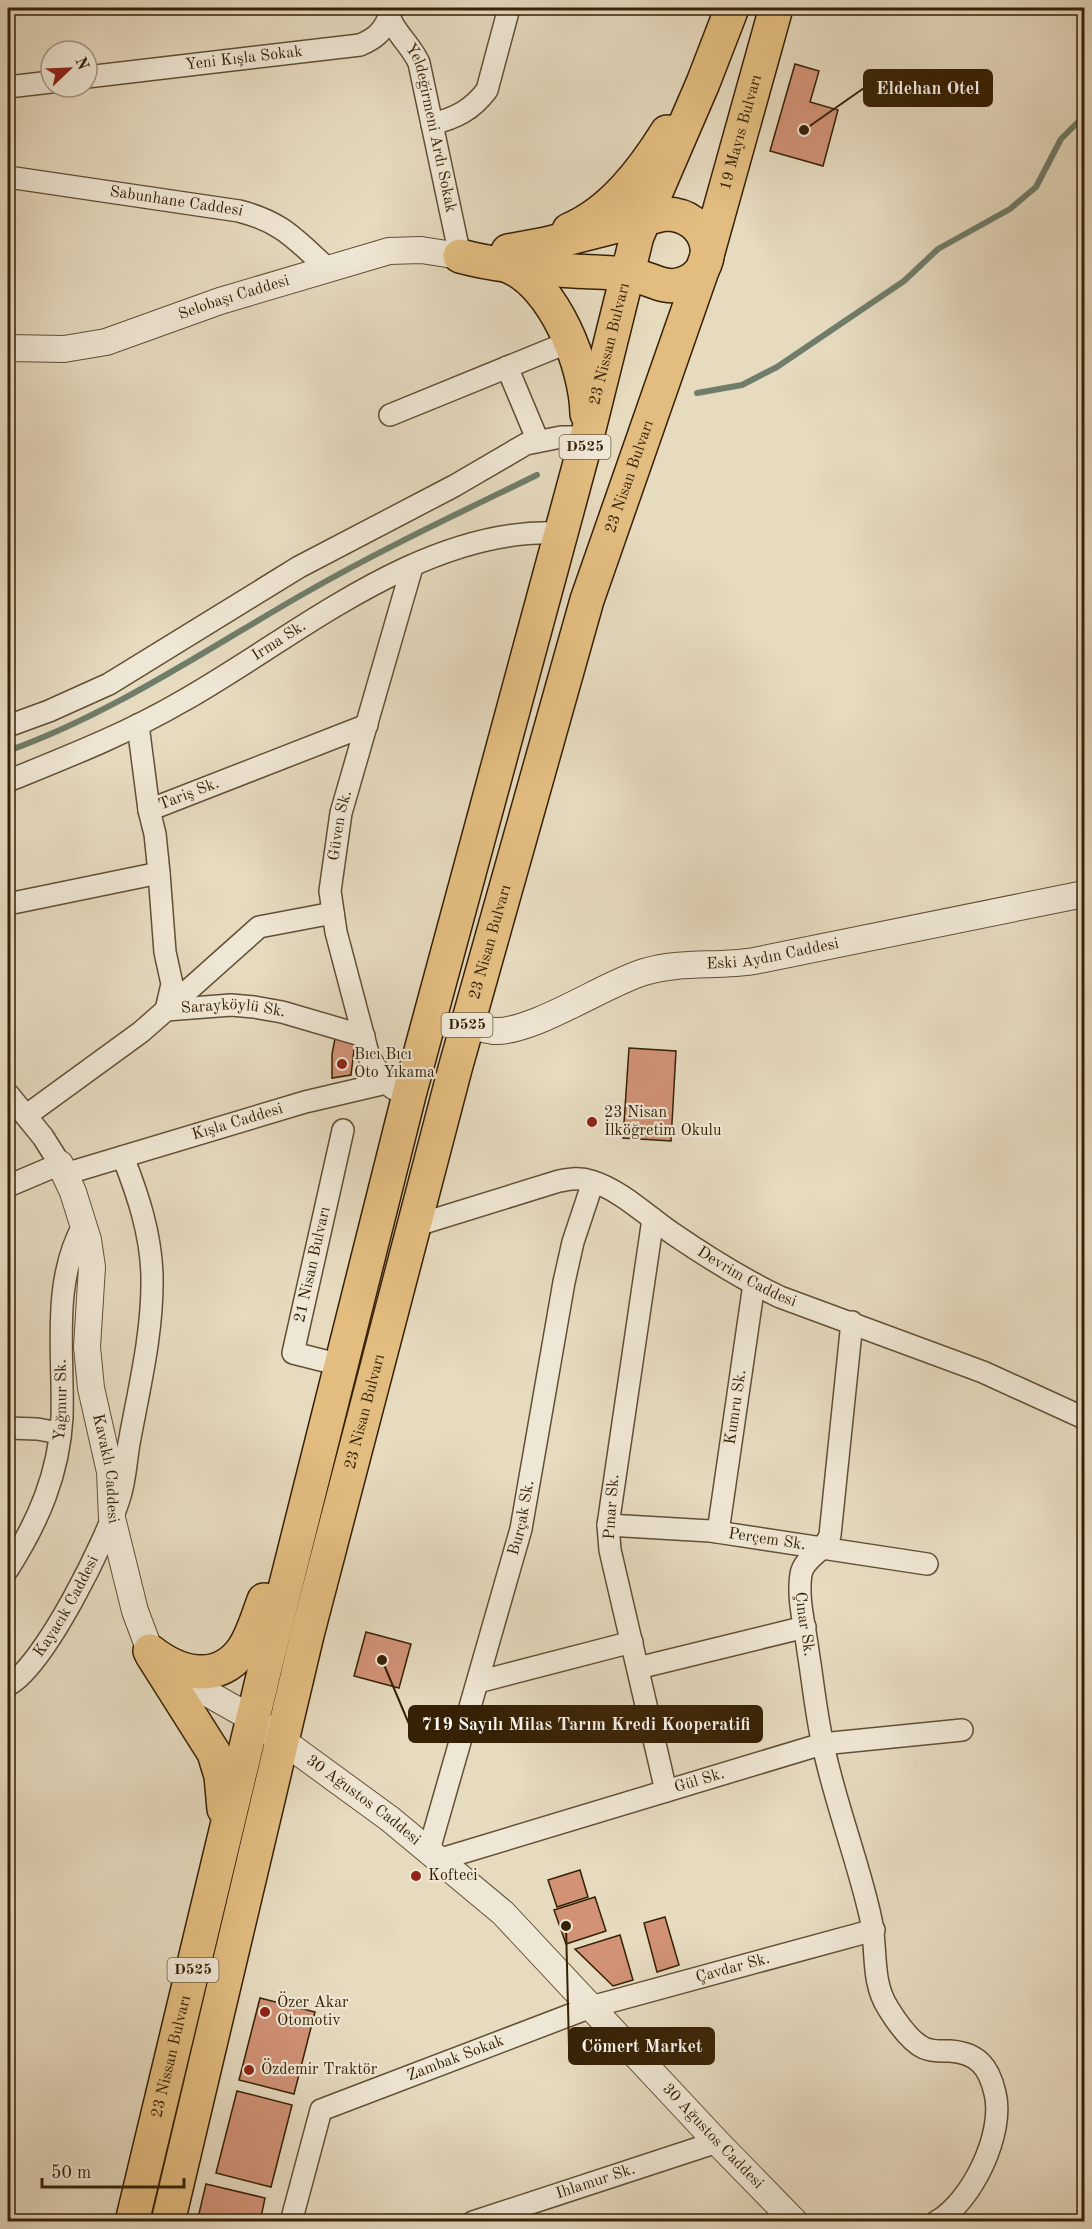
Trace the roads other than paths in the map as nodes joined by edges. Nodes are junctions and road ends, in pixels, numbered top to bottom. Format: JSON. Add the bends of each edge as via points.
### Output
{"nodes":[{"id":1,"x":509,"y":8,"type":"edge"},
{"id":2,"x":732,"y":8,"type":"edge"},
{"id":3,"x":791,"y":8,"type":"edge"},
{"id":4,"x":388,"y":13,"type":"edge"},
{"id":5,"x":715,"y":54,"type":"junction"},
{"id":6,"x":99,"y":76,"type":"edge"},
{"id":7,"x":39,"y":83,"type":"edge"},
{"id":8,"x":8,"y":87,"type":"edge"},
{"id":9,"x":432,"y":124,"type":"junction"},
{"id":10,"x":8,"y":177,"type":"edge"},
{"id":11,"x":648,"y":223,"type":"junction"},
{"id":12,"x":460,"y":256,"type":"junction"},
{"id":13,"x":508,"y":258,"type":"junction"},
{"id":14,"x":706,"y":259,"type":"junction"},
{"id":15,"x":327,"y":268,"type":"junction"},
{"id":16,"x":640,"y":278,"type":"junction"},
{"id":17,"x":569,"y":342,"type":"junction"},
{"id":18,"x":8,"y":348,"type":"edge"},
{"id":19,"x":507,"y":367,"type":"junction"},
{"id":20,"x":390,"y":415,"type":"dead end"},
{"id":21,"x":587,"y":437,"type":"junction"},
{"id":22,"x":538,"y":441,"type":"junction"},
{"id":23,"x":560,"y":533,"type":"junction"},
{"id":24,"x":412,"y":567,"type":"junction"},
{"id":25,"x":138,"y":725,"type":"junction"},
{"id":26,"x":367,"y":725,"type":"junction"},
{"id":27,"x":8,"y":726,"type":"edge"},
{"id":28,"x":8,"y":781,"type":"edge"},
{"id":29,"x":148,"y":810,"type":"junction"},
{"id":30,"x":159,"y":873,"type":"junction"},
{"id":31,"x":1084,"y":894,"type":"edge"},
{"id":32,"x":8,"y":904,"type":"edge"},
{"id":33,"x":333,"y":913,"type":"junction"},
{"id":34,"x":166,"y":1010,"type":"junction"},
{"id":35,"x":467,"y":1025,"type":"junction"},
{"id":36,"x":364,"y":1036,"type":"junction"},
{"id":37,"x":397,"y":1089,"type":"junction"},
{"id":38,"x":8,"y":1094,"type":"edge"},
{"id":39,"x":27,"y":1115,"type":"junction"},
{"id":40,"x":343,"y":1130,"type":"dead end"},
{"id":41,"x":123,"y":1157,"type":"junction"},
{"id":42,"x":62,"y":1169,"type":"junction"},
{"id":43,"x":593,"y":1182,"type":"junction"},
{"id":44,"x":8,"y":1186,"type":"edge"},
{"id":45,"x":652,"y":1220,"type":"junction"},
{"id":46,"x":84,"y":1224,"type":"junction"},
{"id":47,"x":414,"y":1226,"type":"junction"},
{"id":48,"x":754,"y":1284,"type":"junction"},
{"id":49,"x":852,"y":1322,"type":"junction"},
{"id":50,"x":341,"y":1365,"type":"junction"},
{"id":51,"x":1084,"y":1418,"type":"edge"},
{"id":52,"x":8,"y":1428,"type":"edge"},
{"id":53,"x":60,"y":1433,"type":"junction"},
{"id":54,"x":314,"y":1471,"type":"junction"},
{"id":55,"x":112,"y":1518,"type":"junction"},
{"id":56,"x":608,"y":1525,"type":"junction"},
{"id":57,"x":718,"y":1532,"type":"junction"},
{"id":58,"x":825,"y":1547,"type":"junction"},
{"id":59,"x":927,"y":1564,"type":"dead end"},
{"id":60,"x":8,"y":1569,"type":"edge"},
{"id":61,"x":805,"y":1627,"type":"junction"},
{"id":62,"x":632,"y":1642,"type":"junction"},
{"id":63,"x":150,"y":1651,"type":"junction"},
{"id":64,"x":638,"y":1668,"type":"junction"},
{"id":65,"x":478,"y":1682,"type":"junction"},
{"id":66,"x":8,"y":1685,"type":"edge"},
{"id":67,"x":253,"y":1719,"type":"junction"},
{"id":68,"x":962,"y":1730,"type":"dead end"},
{"id":69,"x":283,"y":1740,"type":"junction"},
{"id":70,"x":822,"y":1744,"type":"junction"},
{"id":71,"x":666,"y":1791,"type":"junction"},
{"id":72,"x":225,"y":1834,"type":"junction"},
{"id":73,"x":435,"y":1854,"type":"junction"},
{"id":74,"x":874,"y":1930,"type":"junction"},
{"id":75,"x":591,"y":2007,"type":"junction"},
{"id":76,"x":717,"y":2142,"type":"junction"},
{"id":77,"x":132,"y":2222,"type":"edge"},
{"id":78,"x":168,"y":2222,"type":"edge"},
{"id":79,"x":291,"y":2222,"type":"edge"},
{"id":80,"x":474,"y":2222,"type":"edge"},
{"id":81,"x":795,"y":2222,"type":"edge"},
{"id":82,"x":936,"y":2222,"type":"edge"}],
"edges":[{"from":1,"to":9,"type":"street","via":[[487,90],[461,115]]},
{"from":2,"to":5,"type":"highway"},
{"from":3,"to":14,"type":"highway","name":"19 Mayıs Bulvarı","number":"D525","via":[[754,84]]},
{"from":4,"to":6,"type":"street","name":"Yeni Kışla Sokak","via":[[384,29],[360,45]]},
{"from":4,"to":9,"type":"street","name":"Yeldeğirmeni Ardı Sokak","via":[[419,63]]},
{"from":5,"to":11,"type":"highway"},
{"from":5,"to":13,"type":"highway","via":[[657,147],[619,195],[578,227]]},
{"from":7,"to":8,"type":"street"},
{"from":9,"to":12,"type":"street","name":"Yeldeğirmeni Ardı Sokak"},
{"from":10,"to":15,"type":"street","name":"Sabunhane Caddesi","via":[[264,218],[286,231]]},
{"from":11,"to":13,"type":"highway","via":[[546,244]]},
{"from":11,"to":14,"type":"highway","via":[[676,213],[697,225],[707,247]]},
{"from":11,"to":16,"type":"highway","via":[[636,260]]},
{"from":12,"to":13,"type":"highway"},
{"from":12,"to":15,"type":"street","name":"Selobaşı Caddesi","via":[[401,249]]},
{"from":13,"to":16,"type":"highway"},
{"from":13,"to":17,"type":"highway","via":[[538,287]]},
{"from":14,"to":16,"type":"highway","via":[[701,270],[683,284],[671,286]]},
{"from":14,"to":35,"type":"highway","name":"23 Nisan Bulvarı","number":"D525","via":[[587,600]]},
{"from":15,"to":18,"type":"street","name":"Selobaşı Caddesi","via":[[106,342],[64,349]]},
{"from":16,"to":21,"type":"highway","name":"23 Nissan Bulvarı","number":"D525"},
{"from":17,"to":19,"type":"street"},
{"from":17,"to":21,"type":"highway","via":[[585,387]]},
{"from":19,"to":20,"type":"street"},
{"from":19,"to":22,"type":"street"},
{"from":21,"to":22,"type":"street"},
{"from":21,"to":23,"type":"highway","name":"23 Nissan Bulvarı","number":"D525"},
{"from":22,"to":27,"type":"street","via":[[299,567],[109,684]]},
{"from":23,"to":24,"type":"street","name":"Irma Sk.","via":[[492,538]]},
{"from":23,"to":37,"type":"highway","name":"23 Nissan Bulvarı","number":"D525"},
{"from":24,"to":25,"type":"street","name":"Irma Sk.","via":[[321,614],[202,690]]},
{"from":24,"to":26,"type":"street","name":"Güven Sk."},
{"from":25,"to":28,"type":"street","name":"Irma Sk."},
{"from":25,"to":29,"type":"street"},
{"from":26,"to":29,"type":"street","name":"Tariş Sk."},
{"from":26,"to":33,"type":"street","name":"Güven Sk.","via":[[335,843],[330,891]]},
{"from":29,"to":30,"type":"street","name":"Tariş Sk."},
{"from":30,"to":32,"type":"street"},
{"from":30,"to":34,"type":"street","name":"Tariş Sk.","via":[[165,952],[172,984]]},
{"from":31,"to":35,"type":"street","name":"Eski Aydın Caddesi","via":[[754,962],[644,972],[521,1026],[494,1031]]},
{"from":33,"to":34,"type":"street","via":[[259,927]]},
{"from":33,"to":36,"type":"street","name":"Güven Sk."},
{"from":34,"to":36,"type":"street","name":"Sarayköylü Sk.","via":[[254,1007]]},
{"from":34,"to":39,"type":"street","name":"Sarayköylü Sk."},
{"from":35,"to":47,"type":"highway","name":"23 Nisan Bulvarı","number":"D525"},
{"from":36,"to":37,"type":"street","name":"Güven Sk.","via":[[374,1068]]},
{"from":37,"to":41,"type":"street","name":"Kışla Caddesi","via":[[305,1102]]},
{"from":37,"to":50,"type":"highway","number":"D525"},
{"from":38,"to":39,"type":"street"},
{"from":39,"to":42,"type":"street"},
{"from":40,"to":50,"type":"street","name":"21 Nisan Bulvarı","via":[[292,1353]]},
{"from":41,"to":42,"type":"street","name":"Kışla Caddesi"},
{"from":41,"to":55,"type":"street","name":"Kayacık Caddesi","via":[[148,1236],[151,1309],[125,1477]]},
{"from":42,"to":44,"type":"street","name":"Kışla Caddesi"},
{"from":42,"to":46,"type":"street","name":"Kavaklı Caddesi"},
{"from":43,"to":45,"type":"street","name":"Devrim Caddesi","via":[[610,1189]]},
{"from":43,"to":47,"type":"street","name":"Devrim Caddesi","via":[[580,1178],[559,1181]]},
{"from":43,"to":65,"type":"street","name":"Burçak Sk.","via":[[564,1282],[521,1528]]},
{"from":45,"to":48,"type":"street","name":"Devrim Caddesi"},
{"from":45,"to":56,"type":"street","name":"Pınar Sk."},
{"from":46,"to":53,"type":"street","name":"Yağmur Sk.","via":[[66,1269],[60,1336]]},
{"from":46,"to":55,"type":"street","name":"Kavaklı Caddesi","via":[[92,1267],[87,1347],[110,1472]]},
{"from":47,"to":69,"type":"highway","name":"23 Nisan Bulvarı","number":"D525"},
{"from":48,"to":49,"type":"street","name":"Devrim Caddesi"},
{"from":48,"to":57,"type":"street","name":"Kumru Sk."},
{"from":49,"to":51,"type":"street","name":"Devrim Caddesi","via":[[984,1372]]},
{"from":49,"to":58,"type":"street","via":[[830,1535]]},
{"from":50,"to":54,"type":"highway","number":"D525"},
{"from":52,"to":53,"type":"street"},
{"from":53,"to":60,"type":"street","name":"Yağmur Sk.","via":[[45,1502]]},
{"from":54,"to":63,"type":"highway","via":[[242,1651],[224,1666],[190,1673]]},
{"from":54,"to":67,"type":"highway","number":"D525"},
{"from":55,"to":63,"type":"street","name":"Kavaklı Caddesi","via":[[135,1611]]},
{"from":55,"to":66,"type":"street","name":"Kayacık Caddesi","via":[[63,1617],[36,1661]]},
{"from":56,"to":57,"type":"street","name":"Perçem Sk."},
{"from":56,"to":62,"type":"street","name":"Pınar Sk.","via":[[610,1550]]},
{"from":57,"to":58,"type":"street","name":"Perçem Sk."},
{"from":58,"to":59,"type":"street","name":"Perçem Sk."},
{"from":58,"to":61,"type":"street","name":"Çınar Sk.","via":[[802,1571]]},
{"from":61,"to":64,"type":"street"},
{"from":61,"to":70,"type":"street","name":"Çınar Sk."},
{"from":62,"to":64,"type":"street","name":"Pınar Sk."},
{"from":62,"to":65,"type":"street"},
{"from":63,"to":67,"type":"street","name":"Kavaklı Caddesi","via":[[179,1679]]},
{"from":63,"to":72,"type":"highway","via":[[214,1753],[221,1776]]},
{"from":64,"to":71,"type":"street","name":"Pınar Sk."},
{"from":65,"to":73,"type":"street","name":"Burçak Sk."},
{"from":67,"to":69,"type":"street","name":"30 Ağustos Caddesi"},
{"from":67,"to":72,"type":"highway","name":"23 Nissan Bulvarı","number":"D525"},
{"from":68,"to":70,"type":"street","name":"Gül Sk."},
{"from":69,"to":73,"type":"street","name":"30 Ağustos Caddesi"},
{"from":69,"to":78,"type":"highway","name":"23 Nissan Bulvarı","number":"D525"},
{"from":70,"to":71,"type":"street","name":"Gül Sk."},
{"from":70,"to":74,"type":"street","name":"Çınar Sk."},
{"from":71,"to":73,"type":"street","name":"Gül Sk."},
{"from":72,"to":77,"type":"highway","name":"23 Nissan Bulvarı","number":"D525"},
{"from":73,"to":75,"type":"street","name":"30 Ağustos Caddesi","via":[[502,1913]]},
{"from":74,"to":75,"type":"street","name":"Çavdar Sk."},
{"from":74,"to":82,"type":"street","name":"Çınar Sk.","via":[[877,1984],[886,2006],[908,2036],[935,2052],[978,2058],[986,2066],[996,2095],[994,2141],[960,2201]]},
{"from":75,"to":76,"type":"street","name":"30 Ağustos Caddesi"},
{"from":75,"to":79,"type":"street","name":"Zambak Sokak","via":[[321,2110]]},
{"from":76,"to":80,"type":"street","name":"Ihlamur Sk."},
{"from":76,"to":81,"type":"street","name":"30 Ağustos Caddesi"}]}
